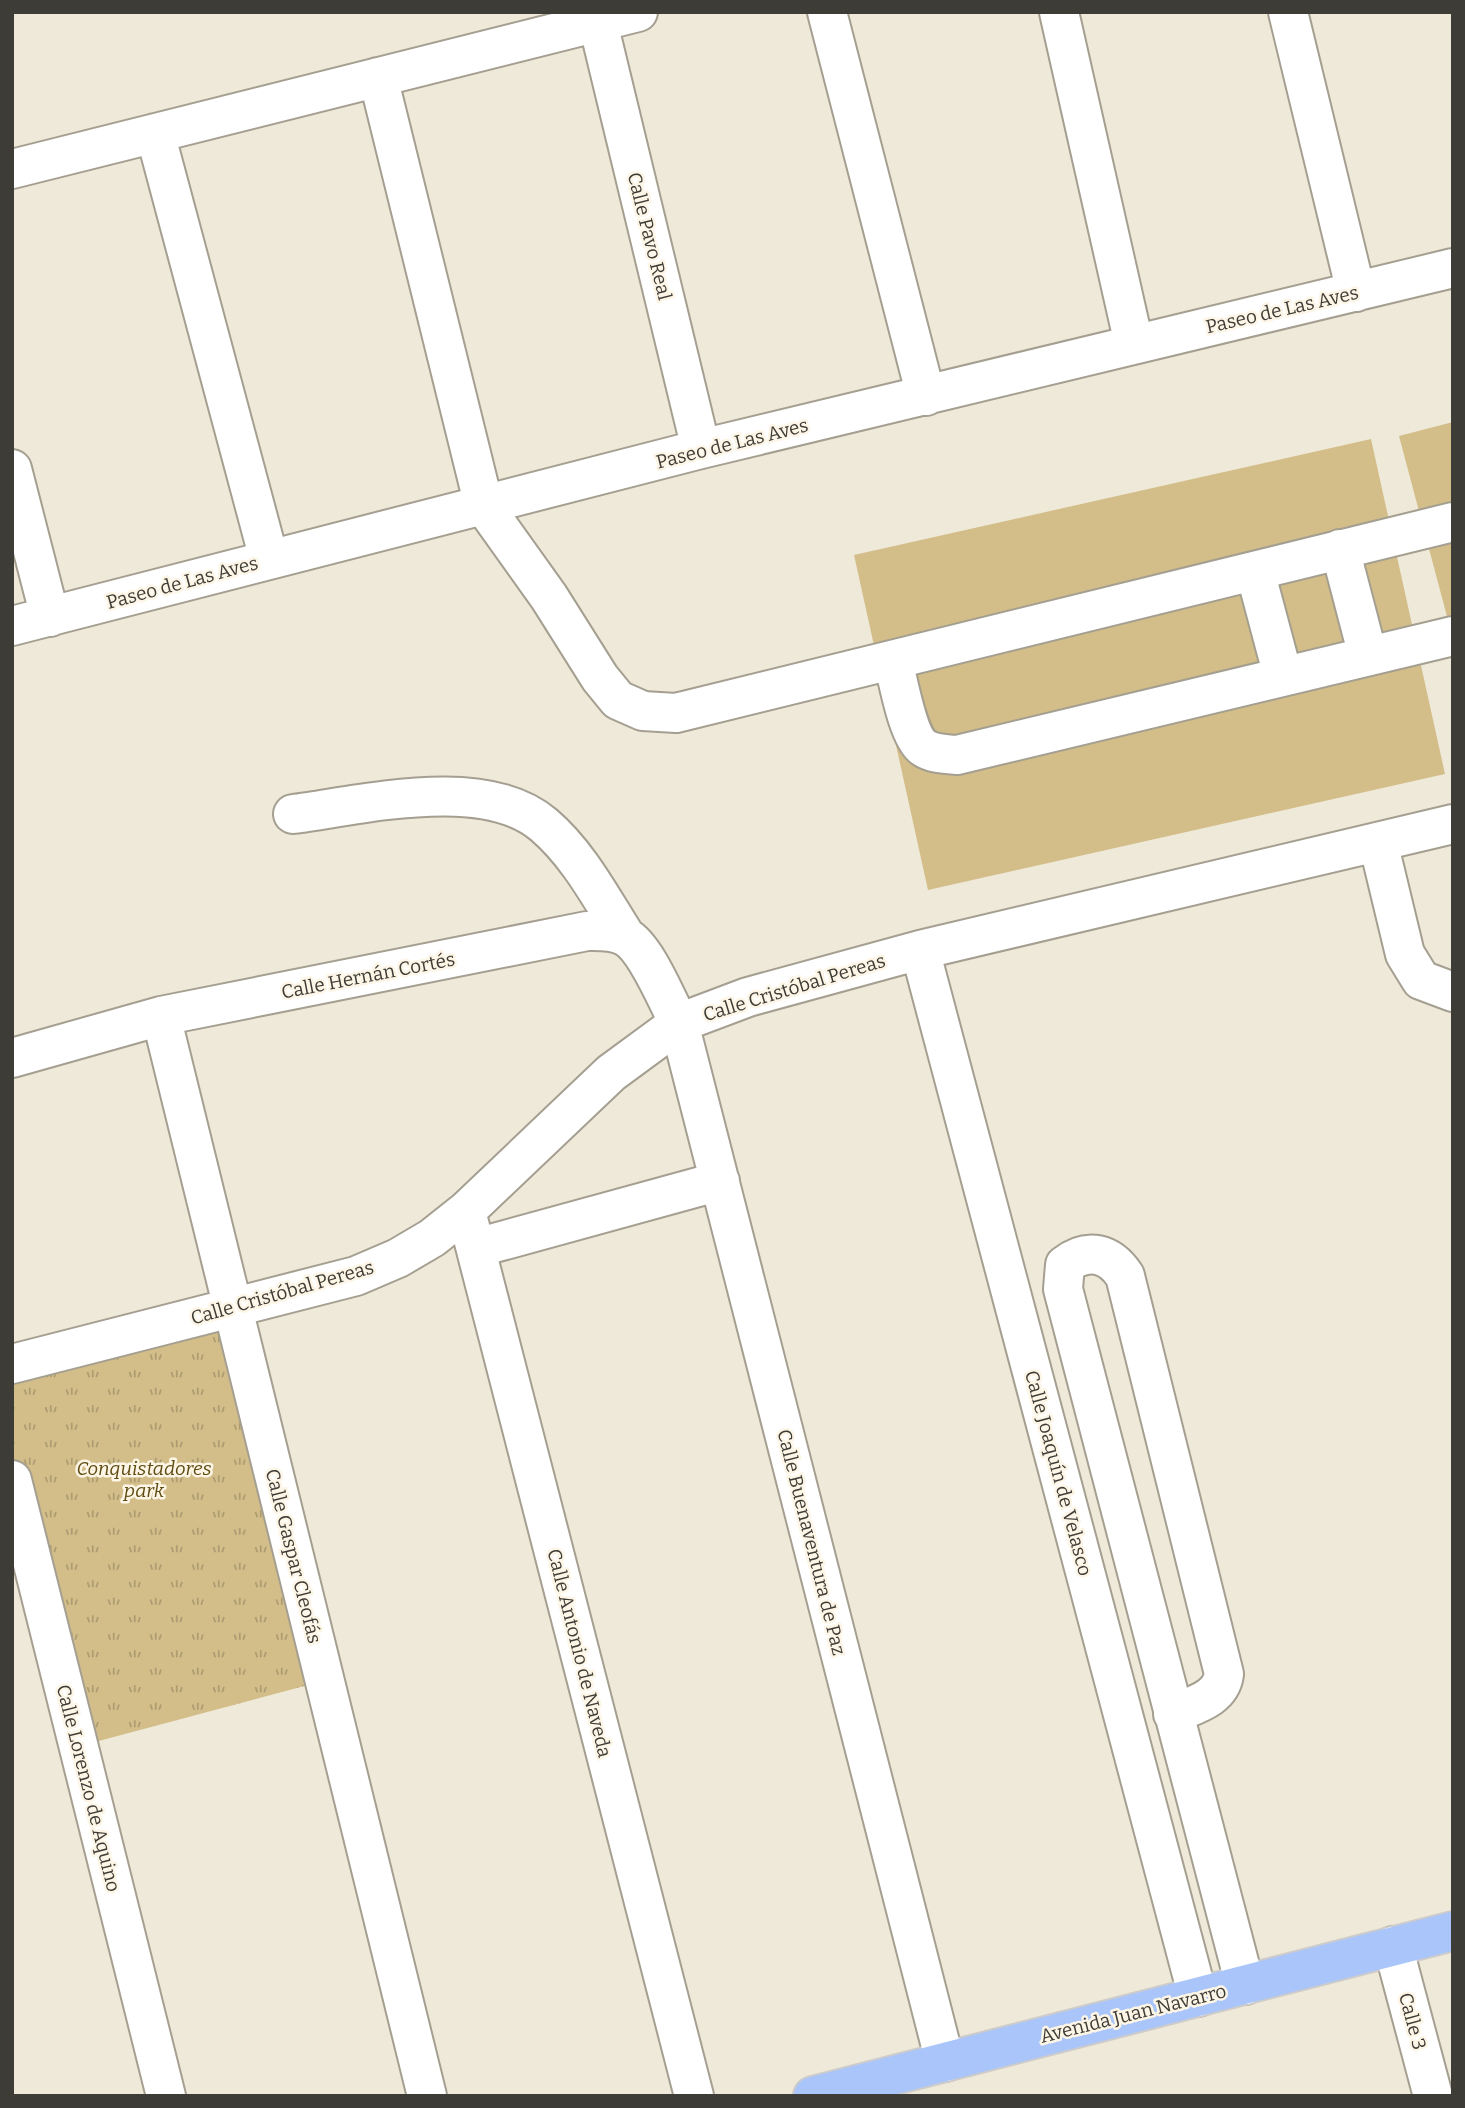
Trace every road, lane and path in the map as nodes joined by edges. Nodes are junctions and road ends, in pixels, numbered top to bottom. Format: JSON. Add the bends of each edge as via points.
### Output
{"nodes":[{"id":1,"x":638,"y":12,"type":"edge"},
{"id":2,"x":827,"y":12,"type":"edge"},
{"id":3,"x":1059,"y":12,"type":"edge"},
{"id":4,"x":1288,"y":12,"type":"edge"},
{"id":5,"x":598,"y":23,"type":"junction"},
{"id":6,"x":377,"y":77,"type":"junction"},
{"id":7,"x":155,"y":133,"type":"junction"},
{"id":8,"x":12,"y":169,"type":"edge"},
{"id":9,"x":1453,"y":268,"type":"edge"},
{"id":10,"x":1356,"y":292,"type":"junction"},
{"id":11,"x":1134,"y":344,"type":"junction"},
{"id":12,"x":926,"y":396,"type":"junction"},
{"id":13,"x":701,"y":449,"type":"junction"},
{"id":14,"x":12,"y":470,"type":"edge"},
{"id":15,"x":484,"y":506,"type":"junction"},
{"id":16,"x":1453,"y":522,"type":"edge"},
{"id":17,"x":1340,"y":549,"type":"junction"},
{"id":18,"x":269,"y":559,"type":"junction"},
{"id":19,"x":1255,"y":571,"type":"junction"},
{"id":20,"x":50,"y":617,"type":"junction"},
{"id":21,"x":12,"y":626,"type":"edge"},
{"id":22,"x":1453,"y":636,"type":"edge"},
{"id":23,"x":1368,"y":656,"type":"junction"},
{"id":24,"x":892,"y":660,"type":"junction"},
{"id":25,"x":1283,"y":676,"type":"junction"},
{"id":26,"x":293,"y":814,"type":"dead end"},
{"id":27,"x":1453,"y":824,"type":"edge"},
{"id":28,"x":1378,"y":842,"type":"junction"},
{"id":29,"x":626,"y":937,"type":"junction"},
{"id":30,"x":920,"y":950,"type":"junction"},
{"id":31,"x":1453,"y":992,"type":"edge"},
{"id":32,"x":161,"y":1016,"type":"junction"},
{"id":33,"x":679,"y":1023,"type":"junction"},
{"id":34,"x":12,"y":1058,"type":"edge"},
{"id":35,"x":720,"y":1181,"type":"junction"},
{"id":36,"x":466,"y":1211,"type":"junction"},
{"id":37,"x":476,"y":1248,"type":"junction"},
{"id":38,"x":233,"y":1307,"type":"junction"},
{"id":39,"x":12,"y":1364,"type":"edge"},
{"id":40,"x":12,"y":1480,"type":"edge"},
{"id":41,"x":1173,"y":1714,"type":"junction"},
{"id":42,"x":1453,"y":1931,"type":"edge"},
{"id":43,"x":1393,"y":1947,"type":"junction"},
{"id":44,"x":1245,"y":1984,"type":"junction"},
{"id":45,"x":1198,"y":1997,"type":"junction"},
{"id":46,"x":945,"y":2062,"type":"junction"},
{"id":47,"x":887,"y":2087,"type":"edge"},
{"id":48,"x":166,"y":2096,"type":"edge"},
{"id":49,"x":427,"y":2096,"type":"edge"},
{"id":50,"x":694,"y":2096,"type":"edge"},
{"id":51,"x":813,"y":2096,"type":"edge"},
{"id":52,"x":1433,"y":2096,"type":"edge"}],
"edges":[{"from":1,"to":5,"type":"street"},
{"from":2,"to":12,"type":"street"},
{"from":3,"to":11,"type":"street"},
{"from":4,"to":10,"type":"street"},
{"from":5,"to":6,"type":"street"},
{"from":5,"to":13,"type":"street","name":"Calle Pavo Real"},
{"from":6,"to":7,"type":"street"},
{"from":6,"to":15,"type":"street"},
{"from":7,"to":8,"type":"street"},
{"from":7,"to":18,"type":"street"},
{"from":9,"to":10,"type":"street","name":"Paseo de Las Aves"},
{"from":10,"to":11,"type":"street","name":"Paseo de Las Aves"},
{"from":11,"to":12,"type":"street","name":"Paseo de Las Aves"},
{"from":12,"to":13,"type":"street","name":"Paseo de Las Aves"},
{"from":13,"to":15,"type":"street","name":"Paseo de Las Aves"},
{"from":14,"to":20,"type":"street"},
{"from":15,"to":18,"type":"street","name":"Paseo de Las Aves"},
{"from":15,"to":24,"type":"street","via":[[600,678],[618,700],[643,711],[676,713]]},
{"from":16,"to":17,"type":"street"},
{"from":17,"to":19,"type":"street"},
{"from":17,"to":23,"type":"street"},
{"from":18,"to":20,"type":"street","name":"Paseo de Las Aves"},
{"from":19,"to":24,"type":"street"},
{"from":19,"to":25,"type":"street"},
{"from":20,"to":21,"type":"street","name":"Paseo de Las Aves"},
{"from":22,"to":23,"type":"street"},
{"from":23,"to":25,"type":"street"},
{"from":24,"to":25,"type":"street","via":[[913,733],[923,748],[957,755]]},
{"from":26,"to":29,"type":"street","via":[[444,795],[496,801],[542,823],[575,857]]},
{"from":27,"to":28,"type":"street","name":"Calle Cristóbal Pereas"},
{"from":28,"to":30,"type":"street","name":"Calle Cristóbal Pereas"},
{"from":28,"to":31,"type":"street","via":[[1405,954],[1421,980]]},
{"from":29,"to":32,"type":"street","name":"Calle Hernán Cortés","via":[[587,931]]},
{"from":29,"to":33,"type":"street","via":[[640,950]]},
{"from":30,"to":33,"type":"street","name":"Calle Cristóbal Pereas","via":[[748,997]]},
{"from":30,"to":45,"type":"street","name":"Calle Joaquín de Velasco"},
{"from":32,"to":34,"type":"street","name":"Calle Hernán Cortés"},
{"from":32,"to":38,"type":"street","name":"Calle Gaspar Cleofás"},
{"from":33,"to":35,"type":"street","name":"Calle Buenaventura de Paz"},
{"from":33,"to":36,"type":"street","name":"Calle Cristóbal Pereas","via":[[611,1073]]},
{"from":35,"to":37,"type":"street"},
{"from":35,"to":46,"type":"street","name":"Calle Buenaventura de Paz"},
{"from":36,"to":37,"type":"street","name":"Calle Antonio de Naveda"},
{"from":36,"to":38,"type":"street","name":"Calle Cristóbal Pereas","via":[[432,1238],[356,1276]]},
{"from":37,"to":50,"type":"street","name":"Calle Antonio de Naveda"},
{"from":38,"to":39,"type":"street","name":"Calle Cristóbal Pereas"},
{"from":38,"to":49,"type":"street","name":"Calle Gaspar Cleofás"},
{"from":40,"to":48,"type":"street","name":"Calle Lorenzo de Aquino"},
{"from":41,"to":41,"type":"street","via":[[1063,1289],[1065,1265],[1096,1253],[1108,1256],[1125,1276],[1224,1674],[1213,1696]]},
{"from":41,"to":44,"type":"street"},
{"from":42,"to":43,"type":"main road","name":"Avenida Juan Navarro"},
{"from":43,"to":44,"type":"main road","name":"Avenida Juan Navarro"},
{"from":43,"to":52,"type":"street","name":"Calle 3"},
{"from":44,"to":45,"type":"main road","name":"Avenida Juan Navarro"},
{"from":45,"to":46,"type":"main road","name":"Avenida Juan Navarro"},
{"from":46,"to":47,"type":"main road","name":"Avenida Juan Navarro"},
{"from":47,"to":51,"type":"main road","name":"Avenida Juan Navarro"}]}
